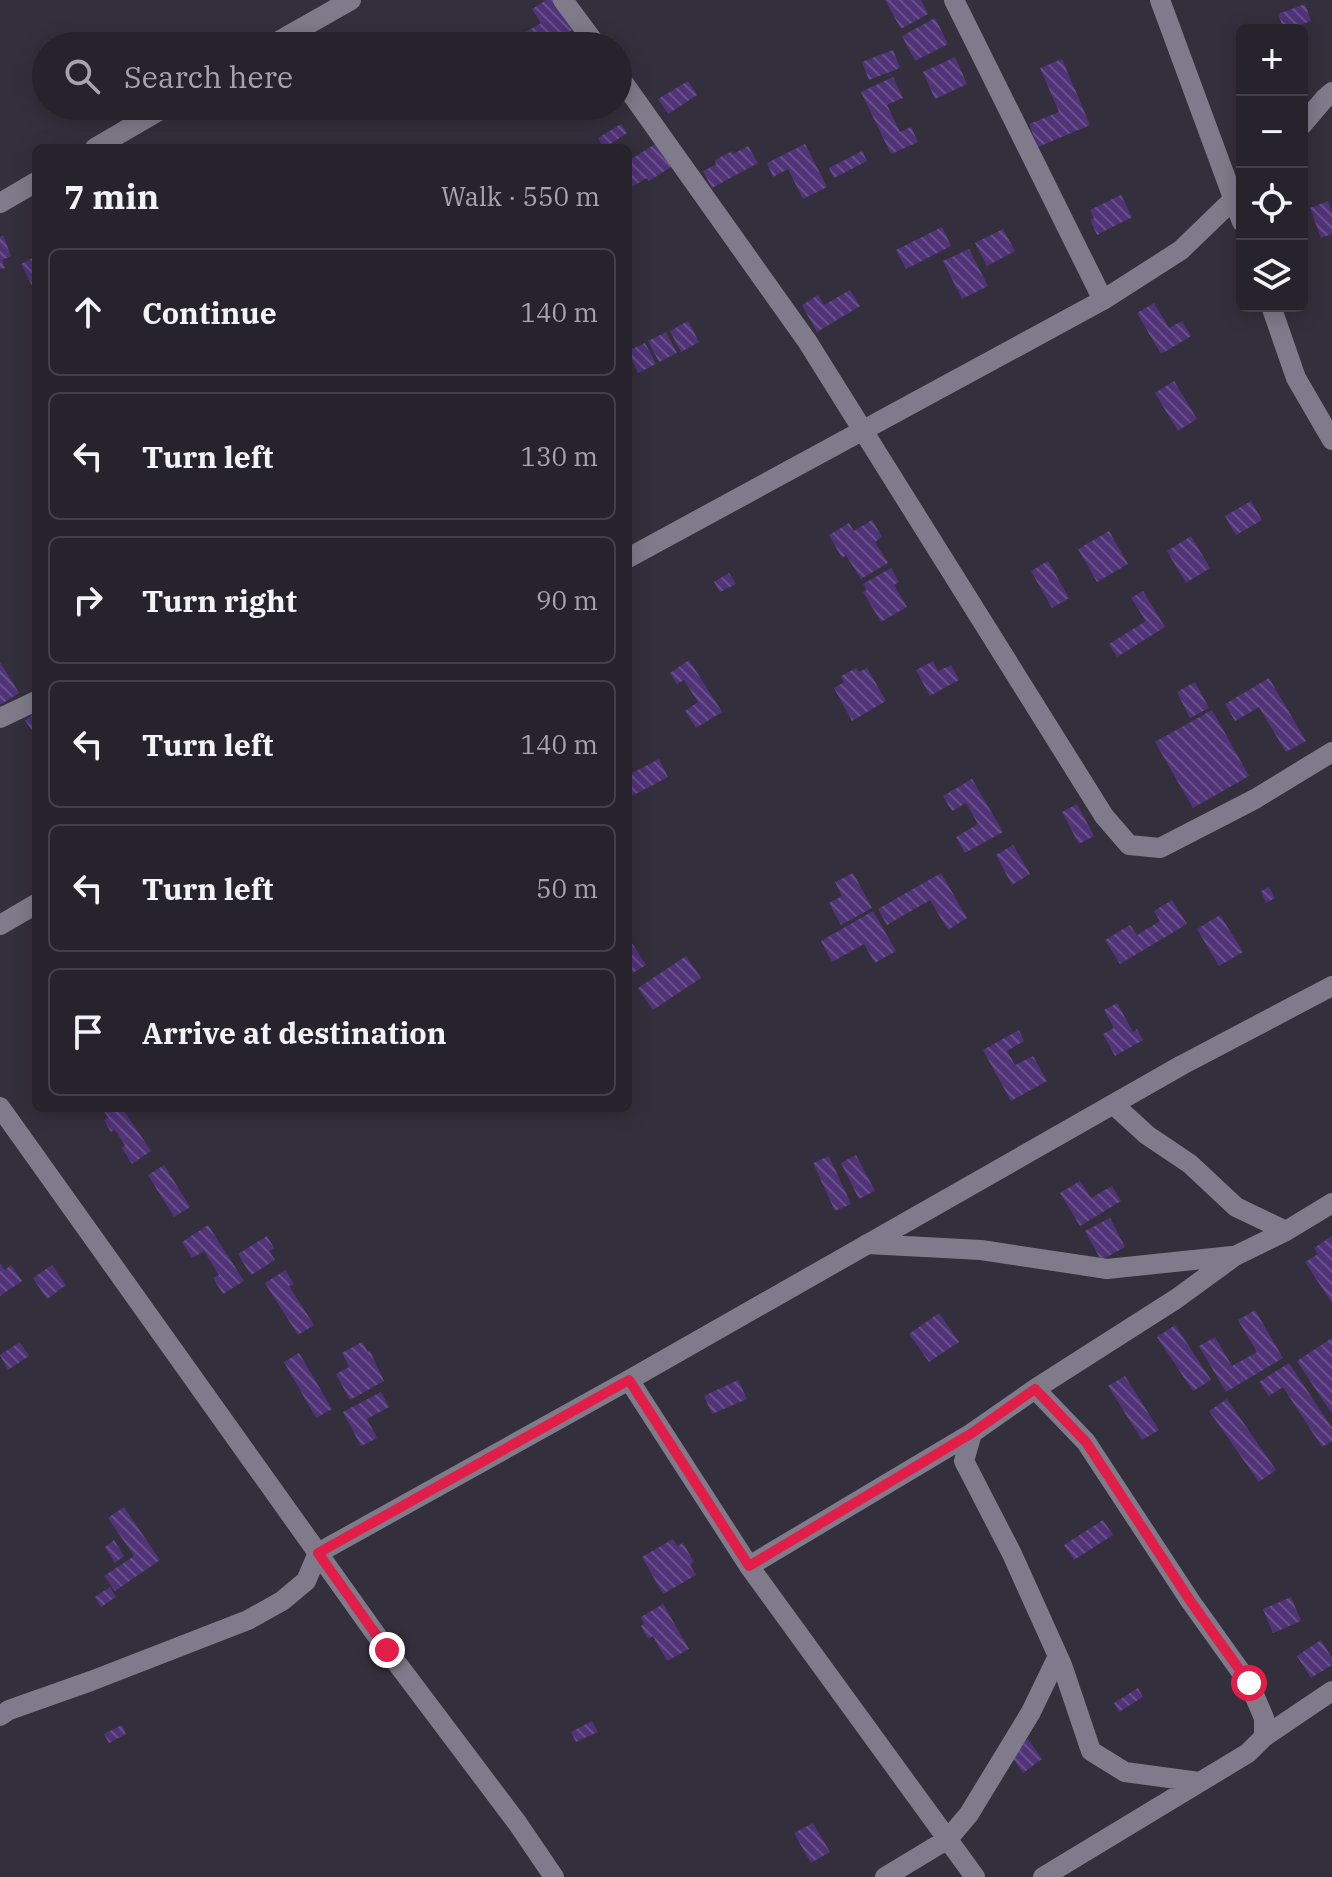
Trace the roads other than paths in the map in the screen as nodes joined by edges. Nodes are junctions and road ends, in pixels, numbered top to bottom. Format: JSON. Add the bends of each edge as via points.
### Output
{"nodes":[{"id":1,"x":351,"y":0,"type":"edge"},
{"id":2,"x":563,"y":0,"type":"edge"},
{"id":3,"x":954,"y":0,"type":"edge"},
{"id":4,"x":1160,"y":0,"type":"edge"},
{"id":5,"x":295,"y":32,"type":"edge"},
{"id":6,"x":587,"y":32,"type":"edge"},
{"id":7,"x":1332,"y":92,"type":"edge"},
{"id":8,"x":632,"y":95,"type":"edge"},
{"id":9,"x":1308,"y":118,"type":"edge"},
{"id":10,"x":143,"y":120,"type":"edge"},
{"id":11,"x":102,"y":144,"type":"edge"},
{"id":12,"x":1236,"y":190,"type":"edge"},
{"id":13,"x":32,"y":191,"type":"edge"},
{"id":14,"x":1236,"y":197,"type":"edge"},
{"id":15,"x":0,"y":203,"type":"edge"},
{"id":16,"x":1103,"y":300,"type":"junction"},
{"id":17,"x":1273,"y":312,"type":"edge"},
{"id":18,"x":863,"y":430,"type":"junction"},
{"id":19,"x":1332,"y":440,"type":"edge"},
{"id":20,"x":632,"y":556,"type":"edge"},
{"id":21,"x":32,"y":703,"type":"edge"},
{"id":22,"x":0,"y":718,"type":"edge"},
{"id":23,"x":1332,"y":752,"type":"edge"},
{"id":24,"x":32,"y":906,"type":"edge"},
{"id":25,"x":0,"y":925,"type":"edge"},
{"id":26,"x":1332,"y":986,"type":"edge"},
{"id":27,"x":1113,"y":1104,"type":"junction"},
{"id":28,"x":0,"y":1107,"type":"edge"},
{"id":29,"x":1332,"y":1203,"type":"edge"},
{"id":30,"x":1286,"y":1231,"type":"junction"},
{"id":31,"x":867,"y":1244,"type":"junction"},
{"id":32,"x":1235,"y":1256,"type":"junction"},
{"id":33,"x":629,"y":1380,"type":"junction"},
{"id":34,"x":1035,"y":1389,"type":"junction"},
{"id":35,"x":972,"y":1433,"type":"junction"},
{"id":36,"x":318,"y":1553,"type":"junction"},
{"id":37,"x":749,"y":1566,"type":"junction"},
{"id":38,"x":1058,"y":1656,"type":"junction"},
{"id":39,"x":1332,"y":1691,"type":"edge"},
{"id":40,"x":0,"y":1716,"type":"edge"},
{"id":41,"x":1264,"y":1737,"type":"junction"},
{"id":42,"x":1199,"y":1782,"type":"junction"},
{"id":43,"x":948,"y":1839,"type":"junction"},
{"id":44,"x":554,"y":1877,"type":"edge"},
{"id":45,"x":885,"y":1877,"type":"edge"},
{"id":46,"x":975,"y":1877,"type":"edge"},
{"id":47,"x":1043,"y":1877,"type":"edge"}],
"edges":[{"from":1,"to":5,"type":"street"},
{"from":2,"to":6,"type":"street"},
{"from":3,"to":16,"type":"street"},
{"from":4,"to":12,"type":"street"},
{"from":7,"to":9,"type":"street"},
{"from":8,"to":18,"type":"street","via":[[807,341]]},
{"from":10,"to":11,"type":"street"},
{"from":13,"to":15,"type":"street"},
{"from":14,"to":16,"type":"street","via":[[1181,250]]},
{"from":16,"to":18,"type":"street"},
{"from":17,"to":19,"type":"street","via":[[1296,378]]},
{"from":18,"to":20,"type":"street"},
{"from":18,"to":23,"type":"street","via":[[1104,816],[1129,845],[1160,848]]},
{"from":21,"to":22,"type":"street"},
{"from":24,"to":25,"type":"street"},
{"from":26,"to":27,"type":"street"},
{"from":27,"to":30,"type":"street","via":[[1236,1207]]},
{"from":27,"to":31,"type":"street"},
{"from":28,"to":36,"type":"street"},
{"from":29,"to":30,"type":"street"},
{"from":30,"to":32,"type":"street"},
{"from":31,"to":32,"type":"street","via":[[981,1250],[1107,1269]]},
{"from":31,"to":33,"type":"street"},
{"from":32,"to":34,"type":"street"},
{"from":33,"to":36,"type":"street"},
{"from":33,"to":37,"type":"street"},
{"from":34,"to":35,"type":"street"},
{"from":34,"to":41,"type":"street","via":[[1086,1442],[1249,1683],[1264,1718]]},
{"from":35,"to":37,"type":"street"},
{"from":35,"to":38,"type":"street","via":[[964,1461]]},
{"from":36,"to":40,"type":"street","via":[[306,1581],[248,1620]]},
{"from":36,"to":44,"type":"street"},
{"from":37,"to":43,"type":"street"},
{"from":38,"to":42,"type":"street","via":[[1091,1751],[1125,1772]]},
{"from":38,"to":43,"type":"street","via":[[1031,1712]]},
{"from":39,"to":41,"type":"street"},
{"from":41,"to":42,"type":"street","via":[[1248,1753]]},
{"from":42,"to":47,"type":"street"},
{"from":43,"to":45,"type":"street"},
{"from":43,"to":46,"type":"street"}]}
